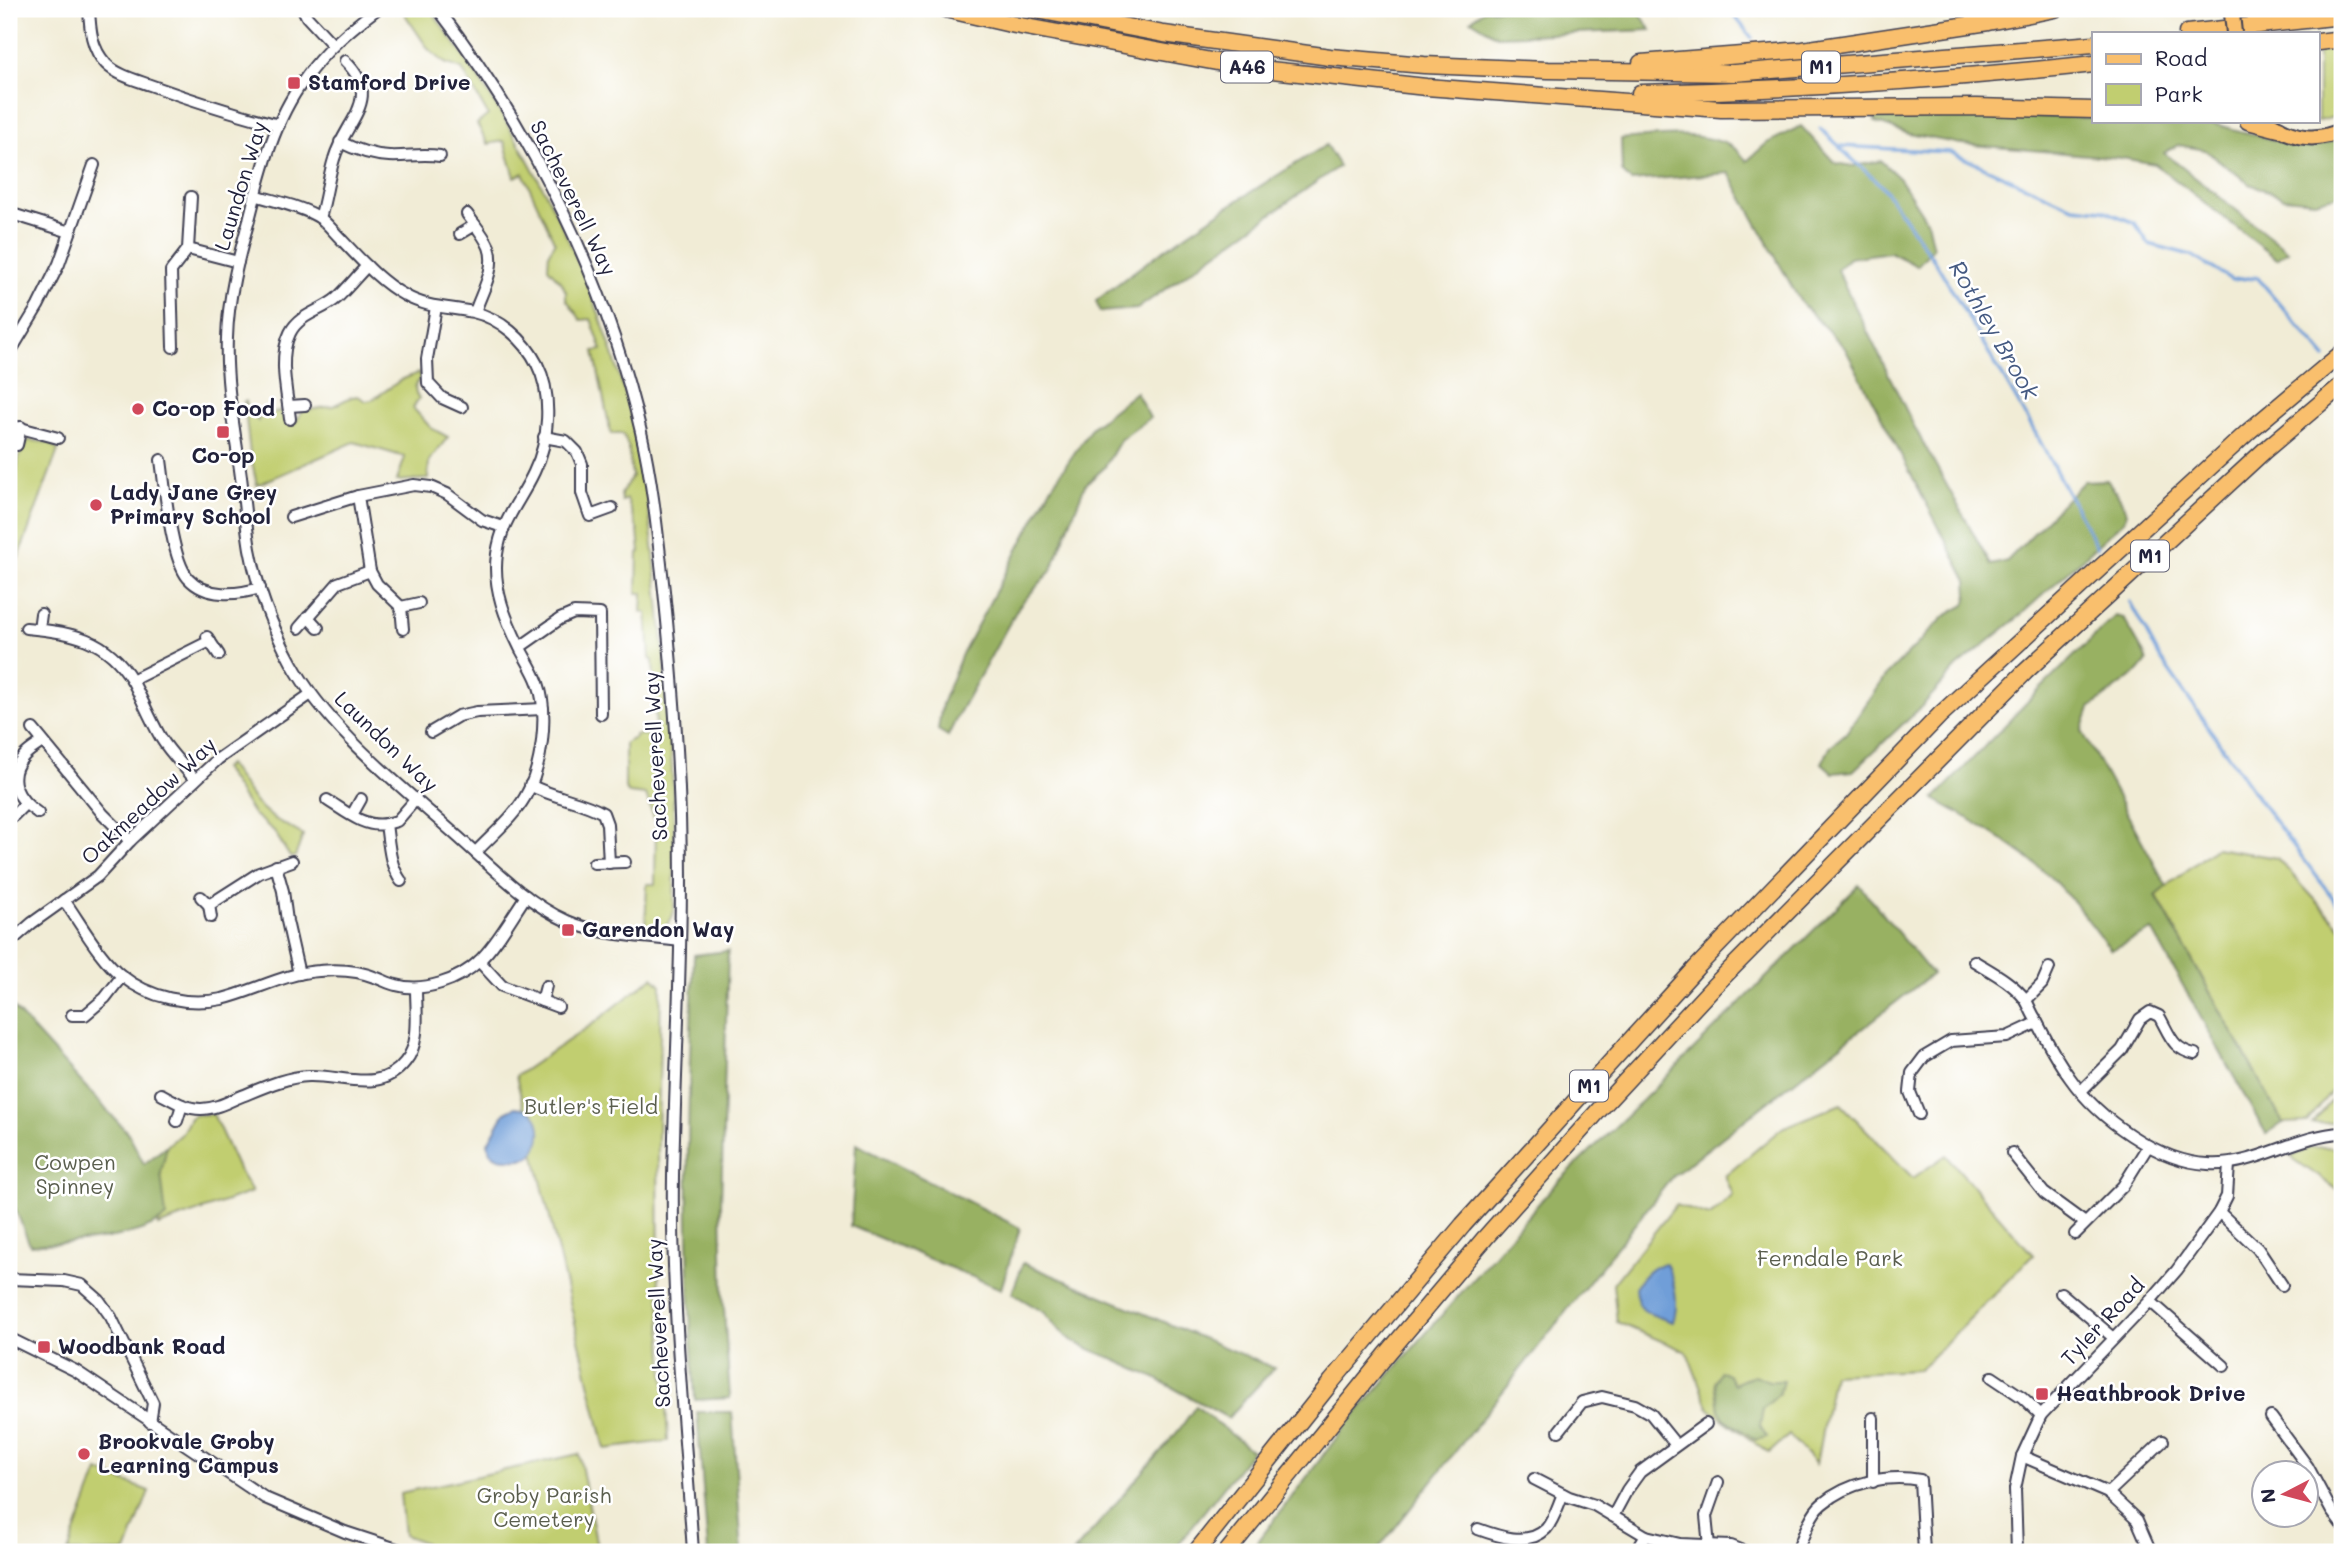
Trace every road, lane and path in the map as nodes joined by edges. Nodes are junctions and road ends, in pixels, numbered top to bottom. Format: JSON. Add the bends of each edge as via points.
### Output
{"nodes":[{"id":1,"x":89,"y":9,"type":"edge"},
{"id":2,"x":303,"y":9,"type":"edge"},
{"id":3,"x":377,"y":9,"type":"edge"},
{"id":4,"x":438,"y":9,"type":"edge"},
{"id":5,"x":945,"y":9,"type":"edge"},
{"id":6,"x":1032,"y":9,"type":"edge"},
{"id":7,"x":2055,"y":9,"type":"edge"},
{"id":8,"x":2232,"y":11,"type":"edge"},
{"id":9,"x":2342,"y":16,"type":"edge"},
{"id":10,"x":2196,"y":32,"type":"edge"},
{"id":11,"x":2234,"y":32,"type":"edge"},
{"id":12,"x":2342,"y":39,"type":"edge"},
{"id":13,"x":2320,"y":42,"type":"edge"},
{"id":14,"x":333,"y":44,"type":"junction"},
{"id":15,"x":2092,"y":44,"type":"edge"},
{"id":16,"x":345,"y":61,"type":"dead end"},
{"id":17,"x":2092,"y":64,"type":"edge"},
{"id":18,"x":1548,"y":70,"type":"junction"},
{"id":19,"x":1553,"y":95,"type":"junction"},
{"id":20,"x":2092,"y":110,"type":"edge"},
{"id":21,"x":2254,"y":122,"type":"edge"},
{"id":22,"x":279,"y":125,"type":"junction"},
{"id":23,"x":2273,"y":125,"type":"edge"},
{"id":24,"x":2342,"y":130,"type":"edge"},
{"id":25,"x":426,"y":141,"type":"dead end"},
{"id":26,"x":340,"y":142,"type":"junction"},
{"id":27,"x":425,"y":154,"type":"junction"},
{"id":28,"x":440,"y":156,"type":"dead end"},
{"id":29,"x":94,"y":165,"type":"dead end"},
{"id":30,"x":255,"y":195,"type":"junction"},
{"id":31,"x":191,"y":197,"type":"dead end"},
{"id":32,"x":9,"y":213,"type":"edge"},
{"id":33,"x":467,"y":214,"type":"dead end"},
{"id":34,"x":320,"y":218,"type":"junction"},
{"id":35,"x":475,"y":225,"type":"junction"},
{"id":36,"x":70,"y":232,"type":"junction"},
{"id":37,"x":460,"y":234,"type":"dead end"},
{"id":38,"x":188,"y":249,"type":"junction"},
{"id":39,"x":238,"y":262,"type":"junction"},
{"id":40,"x":367,"y":266,"type":"junction"},
{"id":41,"x":436,"y":307,"type":"junction"},
{"id":42,"x":475,"y":312,"type":"junction"},
{"id":43,"x":173,"y":347,"type":"dead end"},
{"id":44,"x":2342,"y":353,"type":"edge"},
{"id":45,"x":9,"y":358,"type":"edge"},
{"id":46,"x":2342,"y":384,"type":"edge"},
{"id":47,"x":305,"y":405,"type":"dead end"},
{"id":48,"x":289,"y":406,"type":"junction"},
{"id":49,"x":462,"y":407,"type":"dead end"},
{"id":50,"x":290,"y":419,"type":"dead end"},
{"id":51,"x":9,"y":425,"type":"edge"},
{"id":52,"x":21,"y":428,"type":"junction"},
{"id":53,"x":544,"y":437,"type":"junction"},
{"id":54,"x":58,"y":438,"type":"dead end"},
{"id":55,"x":17,"y":445,"type":"dead end"},
{"id":56,"x":161,"y":460,"type":"dead end"},
{"id":57,"x":358,"y":496,"type":"junction"},
{"id":58,"x":612,"y":508,"type":"dead end"},
{"id":59,"x":312,"y":510,"type":"junction"},
{"id":60,"x":291,"y":517,"type":"dead end"},
{"id":61,"x":316,"y":523,"type":"dead end"},
{"id":62,"x":503,"y":527,"type":"junction"},
{"id":63,"x":370,"y":571,"type":"junction"},
{"id":64,"x":260,"y":587,"type":"junction"},
{"id":65,"x":419,"y":603,"type":"dead end"},
{"id":66,"x":401,"y":607,"type":"junction"},
{"id":67,"x":41,"y":614,"type":"dead end"},
{"id":68,"x":308,"y":617,"type":"junction"},
{"id":69,"x":26,"y":628,"type":"dead end"},
{"id":70,"x":299,"y":628,"type":"dead end"},
{"id":71,"x":318,"y":628,"type":"dead end"},
{"id":72,"x":39,"y":629,"type":"junction"},
{"id":73,"x":403,"y":629,"type":"dead end"},
{"id":74,"x":520,"y":647,"type":"junction"},
{"id":75,"x":219,"y":655,"type":"dead end"},
{"id":76,"x":132,"y":680,"type":"junction"},
{"id":77,"x":311,"y":694,"type":"junction"},
{"id":78,"x":543,"y":709,"type":"junction"},
{"id":79,"x":601,"y":714,"type":"dead end"},
{"id":80,"x":33,"y":729,"type":"dead end"},
{"id":81,"x":431,"y":732,"type":"dead end"},
{"id":82,"x":42,"y":742,"type":"junction"},
{"id":83,"x":195,"y":780,"type":"junction"},
{"id":84,"x":530,"y":785,"type":"junction"},
{"id":85,"x":361,"y":799,"type":"dead end"},
{"id":86,"x":416,"y":799,"type":"junction"},
{"id":87,"x":327,"y":800,"type":"dead end"},
{"id":88,"x":25,"y":804,"type":"junction"},
{"id":89,"x":38,"y":813,"type":"dead end"},
{"id":90,"x":352,"y":815,"type":"junction"},
{"id":91,"x":13,"y":816,"type":"dead end"},
{"id":92,"x":386,"y":824,"type":"junction"},
{"id":93,"x":130,"y":841,"type":"junction"},
{"id":94,"x":476,"y":852,"type":"junction"},
{"id":95,"x":292,"y":861,"type":"dead end"},
{"id":96,"x":625,"y":862,"type":"dead end"},
{"id":97,"x":594,"y":863,"type":"dead end"},
{"id":98,"x":609,"y":863,"type":"junction"},
{"id":99,"x":276,"y":866,"type":"junction"},
{"id":100,"x":401,"y":881,"type":"dead end"},
{"id":101,"x":526,"y":896,"type":"junction"},
{"id":102,"x":64,"y":900,"type":"junction"},
{"id":103,"x":207,"y":907,"type":"dead end"},
{"id":104,"x":11,"y":937,"type":"edge"},
{"id":105,"x":680,"y":941,"type":"junction"},
{"id":106,"x":480,"y":961,"type":"junction"},
{"id":107,"x":1974,"y":961,"type":"dead end"},
{"id":108,"x":2049,"y":968,"type":"dead end"},
{"id":109,"x":299,"y":974,"type":"junction"},
{"id":110,"x":122,"y":976,"type":"junction"},
{"id":111,"x":546,"y":985,"type":"dead end"},
{"id":112,"x":416,"y":989,"type":"junction"},
{"id":113,"x":2026,"y":1000,"type":"junction"},
{"id":114,"x":542,"y":1001,"type":"junction"},
{"id":115,"x":558,"y":1007,"type":"dead end"},
{"id":116,"x":72,"y":1015,"type":"dead end"},
{"id":117,"x":2037,"y":1023,"type":"junction"},
{"id":118,"x":2195,"y":1054,"type":"dead end"},
{"id":119,"x":2081,"y":1091,"type":"junction"},
{"id":120,"x":161,"y":1094,"type":"dead end"},
{"id":121,"x":182,"y":1105,"type":"junction"},
{"id":122,"x":1919,"y":1114,"type":"dead end"},
{"id":123,"x":177,"y":1121,"type":"dead end"},
{"id":124,"x":2342,"y":1133,"type":"edge"},
{"id":125,"x":2148,"y":1146,"type":"junction"},
{"id":126,"x":2012,"y":1153,"type":"dead end"},
{"id":127,"x":2229,"y":1164,"type":"junction"},
{"id":128,"x":2219,"y":1212,"type":"junction"},
{"id":129,"x":2085,"y":1223,"type":"junction"},
{"id":130,"x":2075,"y":1234,"type":"dead end"},
{"id":131,"x":2283,"y":1260,"type":"dead end"},
{"id":132,"x":2271,"y":1268,"type":"junction"},
{"id":133,"x":9,"y":1279,"type":"edge"},
{"id":134,"x":2282,"y":1285,"type":"dead end"},
{"id":135,"x":2061,"y":1293,"type":"dead end"},
{"id":136,"x":2150,"y":1301,"type":"junction"},
{"id":137,"x":9,"y":1338,"type":"edge"},
{"id":138,"x":2114,"y":1338,"type":"junction"},
{"id":139,"x":2224,"y":1366,"type":"dead end"},
{"id":140,"x":1992,"y":1377,"type":"dead end"},
{"id":141,"x":2041,"y":1415,"type":"junction"},
{"id":142,"x":2271,"y":1417,"type":"dead end"},
{"id":143,"x":1873,"y":1418,"type":"dead end"},
{"id":144,"x":150,"y":1422,"type":"junction"},
{"id":145,"x":1706,"y":1424,"type":"dead end"},
{"id":146,"x":1559,"y":1431,"type":"dead end"},
{"id":147,"x":2163,"y":1441,"type":"dead end"},
{"id":148,"x":1676,"y":1445,"type":"junction"},
{"id":149,"x":2022,"y":1456,"type":"junction"},
{"id":150,"x":1534,"y":1479,"type":"dead end"},
{"id":151,"x":1718,"y":1482,"type":"dead end"},
{"id":152,"x":1873,"y":1482,"type":"junction"},
{"id":153,"x":2108,"y":1493,"type":"junction"},
{"id":154,"x":1563,"y":1494,"type":"junction"},
{"id":155,"x":1614,"y":1516,"type":"junction"},
{"id":156,"x":2342,"y":1525,"type":"edge"},
{"id":157,"x":1478,"y":1529,"type":"dead end"},
{"id":158,"x":1646,"y":1536,"type":"junction"},
{"id":159,"x":1709,"y":1546,"type":"junction"},
{"id":160,"x":406,"y":1552,"type":"edge"},
{"id":161,"x":693,"y":1552,"type":"edge"},
{"id":162,"x":1196,"y":1552,"type":"edge"},
{"id":163,"x":1227,"y":1552,"type":"edge"},
{"id":164,"x":1636,"y":1552,"type":"edge"},
{"id":165,"x":1746,"y":1552,"type":"edge"},
{"id":166,"x":1797,"y":1552,"type":"edge"},
{"id":167,"x":1924,"y":1552,"type":"edge"},
{"id":168,"x":2017,"y":1552,"type":"edge"},
{"id":169,"x":2151,"y":1552,"type":"edge"}],
"edges":[{"from":1,"to":22,"type":"street","via":[[95,49],[107,66],[170,92]]},
{"from":2,"to":14,"type":"street"},
{"from":3,"to":14,"type":"street","name":"Laundon Way"},
{"from":4,"to":105,"type":"street","name":"Sacheverell Way","via":[[512,119],[561,212],[598,293],[637,414],[655,513],[674,690]]},
{"from":5,"to":19,"type":"highway","number":"A46","via":[[1244,67]]},
{"from":6,"to":18,"type":"highway","number":"A46","via":[[1177,36],[1330,57]]},
{"from":7,"to":18,"type":"highway","via":[[1803,50]]},
{"from":8,"to":11,"type":"main road","bridge":true},
{"from":9,"to":10,"type":"highway"},
{"from":12,"to":13,"type":"highway"},
{"from":14,"to":22,"type":"street","name":"Laundon Way","via":[[302,82]]},
{"from":15,"to":18,"type":"highway","number":"M1","via":[[1734,73]]},
{"from":16,"to":26,"type":"street","via":[[359,67],[362,96]]},
{"from":17,"to":19,"type":"highway","number":"M1","via":[[1728,92]]},
{"from":19,"to":20,"type":"highway","via":[[1721,109]]},
{"from":21,"to":23,"type":"highway"},
{"from":22,"to":30,"type":"street","name":"Laundon Way"},
{"from":23,"to":24,"type":"main road","via":[[2306,138]]},
{"from":25,"to":27,"type":"street"},
{"from":26,"to":27,"type":"street","via":[[373,154]]},
{"from":26,"to":34,"type":"street"},
{"from":27,"to":28,"type":"street"},
{"from":29,"to":36,"type":"street"},
{"from":30,"to":34,"type":"street"},
{"from":30,"to":39,"type":"street","name":"Laundon Way"},
{"from":31,"to":38,"type":"street"},
{"from":32,"to":36,"type":"street"},
{"from":33,"to":35,"type":"street"},
{"from":34,"to":40,"type":"street"},
{"from":35,"to":37,"type":"street"},
{"from":35,"to":42,"type":"street","via":[[489,247],[491,262]]},
{"from":36,"to":45,"type":"street","via":[[59,264]]},
{"from":38,"to":39,"type":"street"},
{"from":38,"to":43,"type":"street","via":[[171,271]]},
{"from":39,"to":64,"type":"street","name":"Laundon Way","via":[[229,306],[227,379],[250,550]]},
{"from":40,"to":41,"type":"street","via":[[406,296]]},
{"from":40,"to":48,"type":"street","via":[[337,297],[298,320],[290,332],[285,346]]},
{"from":41,"to":42,"type":"street"},
{"from":41,"to":49,"type":"street","via":[[427,359],[428,383],[442,398]]},
{"from":42,"to":53,"type":"street","via":[[512,332],[539,366],[547,397]]},
{"from":44,"to":162,"type":"highway","number":"M1","via":[[2248,432],[1940,715],[1696,968],[1463,1225]]},
{"from":46,"to":163,"type":"highway","number":"M1","via":[[2030,666],[1714,986],[1485,1238]]},
{"from":47,"to":48,"type":"street"},
{"from":48,"to":50,"type":"street"},
{"from":51,"to":52,"type":"street"},
{"from":52,"to":54,"type":"street"},
{"from":52,"to":55,"type":"street"},
{"from":53,"to":58,"type":"street","via":[[566,442],[578,452],[582,493],[590,516]]},
{"from":53,"to":62,"type":"street","via":[[534,472]]},
{"from":56,"to":64,"type":"street","via":[[180,564],[187,576],[215,592],[241,594]]},
{"from":57,"to":59,"type":"street"},
{"from":57,"to":62,"type":"street","via":[[414,485],[431,487],[482,520]]},
{"from":57,"to":63,"type":"street"},
{"from":59,"to":60,"type":"street"},
{"from":59,"to":61,"type":"street"},
{"from":62,"to":74,"type":"street","via":[[497,555],[500,602]]},
{"from":63,"to":66,"type":"street"},
{"from":63,"to":68,"type":"street","via":[[338,583]]},
{"from":64,"to":77,"type":"street","name":"Laundon Way","via":[[275,631]]},
{"from":65,"to":66,"type":"street"},
{"from":66,"to":73,"type":"street"},
{"from":67,"to":72,"type":"street"},
{"from":68,"to":70,"type":"street"},
{"from":68,"to":71,"type":"street"},
{"from":69,"to":72,"type":"street"},
{"from":72,"to":76,"type":"street","via":[[87,639],[117,660]]},
{"from":74,"to":78,"type":"street","via":[[538,684]]},
{"from":74,"to":79,"type":"street","via":[[574,613],[600,614]]},
{"from":75,"to":76,"type":"street","via":[[208,638]]},
{"from":76,"to":83,"type":"street","via":[[163,741]]},
{"from":77,"to":83,"type":"street","name":"Oakmeadow Way"},
{"from":77,"to":86,"type":"street","name":"Laundon Way","via":[[344,733]]},
{"from":78,"to":81,"type":"street","via":[[457,711]]},
{"from":78,"to":84,"type":"street","via":[[539,757]]},
{"from":80,"to":82,"type":"street"},
{"from":82,"to":88,"type":"street","via":[[16,769],[18,794]]},
{"from":82,"to":93,"type":"street"},
{"from":83,"to":93,"type":"street","name":"Oakmeadow Way"},
{"from":84,"to":94,"type":"street","via":[[525,797]]},
{"from":84,"to":98,"type":"street","via":[[603,813]]},
{"from":85,"to":90,"type":"street"},
{"from":86,"to":92,"type":"street","via":[[397,821]]},
{"from":86,"to":94,"type":"street","name":"Laundon Way"},
{"from":87,"to":90,"type":"street"},
{"from":88,"to":89,"type":"street"},
{"from":88,"to":91,"type":"street"},
{"from":90,"to":92,"type":"street","via":[[375,826]]},
{"from":92,"to":100,"type":"street","via":[[391,858]]},
{"from":93,"to":102,"type":"street","name":"Oakmeadow Way","via":[[98,876]]},
{"from":94,"to":101,"type":"street","name":"Laundon Way"},
{"from":95,"to":99,"type":"street"},
{"from":96,"to":98,"type":"street"},
{"from":97,"to":98,"type":"street"},
{"from":99,"to":103,"type":"street"},
{"from":99,"to":109,"type":"street"},
{"from":101,"to":105,"type":"street","name":"Laundon Way","via":[[567,921]]},
{"from":101,"to":106,"type":"street"},
{"from":102,"to":104,"type":"street","name":"Oakmeadow Way"},
{"from":102,"to":110,"type":"street"},
{"from":105,"to":161,"type":"street","name":"Sacheverell Way","via":[[674,1229]]},
{"from":106,"to":112,"type":"street","via":[[457,976]]},
{"from":106,"to":114,"type":"street","via":[[502,986]]},
{"from":107,"to":113,"type":"street","via":[[2010,983]]},
{"from":108,"to":113,"type":"street","via":[[2042,984]]},
{"from":109,"to":110,"type":"street","via":[[203,1001],[147,992]]},
{"from":109,"to":112,"type":"street","via":[[346,970]]},
{"from":110,"to":116,"type":"street","via":[[87,1020]]},
{"from":111,"to":114,"type":"street"},
{"from":112,"to":121,"type":"street","via":[[412,1049],[405,1062],[384,1079],[293,1078],[217,1106]]},
{"from":113,"to":117,"type":"street"},
{"from":114,"to":115,"type":"street"},
{"from":117,"to":119,"type":"street"},
{"from":117,"to":122,"type":"street","via":[[2007,1037],[1951,1041],[1924,1057],[1912,1073],[1910,1092]]},
{"from":118,"to":119,"type":"street","via":[[2181,1051],[2160,1016],[2150,1012],[2140,1019],[2122,1050]]},
{"from":119,"to":125,"type":"street","via":[[2113,1122]]},
{"from":120,"to":121,"type":"street"},
{"from":121,"to":123,"type":"street"},
{"from":124,"to":127,"type":"street","via":[[2308,1138]]},
{"from":125,"to":127,"type":"street","via":[[2192,1163]]},
{"from":125,"to":129,"type":"street","via":[[2123,1186]]},
{"from":126,"to":129,"type":"street","via":[[2044,1193]]},
{"from":127,"to":128,"type":"street","name":"Tyler Road","via":[[2227,1196]]},
{"from":128,"to":132,"type":"street"},
{"from":128,"to":136,"type":"street","name":"Tyler Road"},
{"from":129,"to":130,"type":"street"},
{"from":131,"to":132,"type":"street"},
{"from":132,"to":134,"type":"street"},
{"from":133,"to":144,"type":"street","via":[[82,1285],[99,1300],[153,1403]]},
{"from":135,"to":138,"type":"street"},
{"from":136,"to":138,"type":"street","name":"Tyler Road"},
{"from":136,"to":139,"type":"street"},
{"from":137,"to":144,"type":"street","via":[[76,1371]]},
{"from":138,"to":141,"type":"street","name":"Tyler Road"},
{"from":140,"to":141,"type":"street"},
{"from":141,"to":149,"type":"street","name":"Tyler Road"},
{"from":142,"to":156,"type":"street"},
{"from":143,"to":152,"type":"street"},
{"from":144,"to":160,"type":"street","via":[[265,1498]]},
{"from":145,"to":148,"type":"street"},
{"from":146,"to":148,"type":"street","via":[[1581,1402],[1602,1397],[1651,1414]]},
{"from":147,"to":153,"type":"street"},
{"from":148,"to":155,"type":"street","via":[[1640,1472]]},
{"from":149,"to":153,"type":"street"},
{"from":149,"to":168,"type":"street","name":"Tyler Road","via":[[2015,1489]]},
{"from":150,"to":154,"type":"street"},
{"from":151,"to":159,"type":"street","via":[[1706,1516]]},
{"from":152,"to":166,"type":"street","via":[[1851,1486],[1820,1505]]},
{"from":152,"to":167,"type":"street","via":[[1905,1477],[1920,1480]]},
{"from":153,"to":169,"type":"street","via":[[2137,1520]]},
{"from":154,"to":155,"type":"street"},
{"from":154,"to":157,"type":"street","via":[[1542,1532],[1510,1539]]},
{"from":155,"to":158,"type":"street"},
{"from":158,"to":159,"type":"street"},
{"from":158,"to":164,"type":"street"},
{"from":159,"to":165,"type":"street","via":[[1731,1546]]}]}
